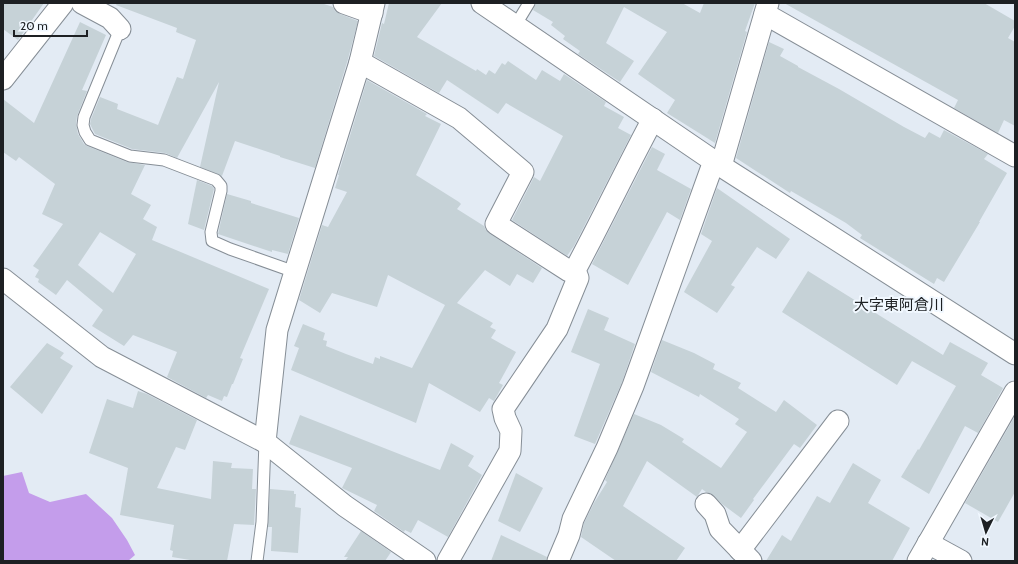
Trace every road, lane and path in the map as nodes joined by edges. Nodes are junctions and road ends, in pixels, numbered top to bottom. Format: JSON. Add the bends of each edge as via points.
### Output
{"nodes":[{"id":1,"x":63,"y":3,"type":"edge"},
{"id":2,"x":82,"y":3,"type":"edge"},
{"id":3,"x":344,"y":3,"type":"edge"},
{"id":4,"x":482,"y":3,"type":"edge"},
{"id":5,"x":529,"y":3,"type":"edge"},
{"id":6,"x":373,"y":8,"type":"edge"},
{"id":7,"x":766,"y":9,"type":"edge"},
{"id":8,"x":515,"y":26,"type":"junction"},
{"id":9,"x":120,"y":29,"type":"joint"},
{"id":10,"x":360,"y":62,"type":"junction"},
{"id":11,"x":3,"y":79,"type":"edge"},
{"id":12,"x":653,"y":119,"type":"junction"},
{"id":13,"x":1015,"y":156,"type":"edge"},
{"id":14,"x":718,"y":164,"type":"junction"},
{"id":15,"x":575,"y":270,"type":"junction"},
{"id":16,"x":295,"y":272,"type":"junction"},
{"id":17,"x":3,"y":279,"type":"edge"},
{"id":18,"x":1015,"y":354,"type":"edge"},
{"id":19,"x":1015,"y":392,"type":"edge"},
{"id":20,"x":838,"y":421,"type":"dead end"},
{"id":21,"x":265,"y":442,"type":"junction"},
{"id":22,"x":706,"y":504,"type":"dead end"},
{"id":23,"x":928,"y":543,"type":"junction"},
{"id":24,"x":745,"y":555,"type":"edge"},
{"id":25,"x":257,"y":561,"type":"edge"},
{"id":26,"x":425,"y":561,"type":"edge"},
{"id":27,"x":448,"y":561,"type":"edge"},
{"id":28,"x":558,"y":561,"type":"edge"},
{"id":29,"x":918,"y":561,"type":"edge"},
{"id":30,"x":961,"y":561,"type":"edge"}],
"edges":[{"from":1,"to":11,"type":"street"},
{"from":2,"to":9,"type":"street","via":[[110,18]]},
{"from":3,"to":6,"type":"street"},
{"from":4,"to":8,"type":"street"},
{"from":5,"to":8,"type":"lane"},
{"from":6,"to":10,"type":"street"},
{"from":7,"to":13,"type":"street"},
{"from":7,"to":14,"type":"street"},
{"from":8,"to":12,"type":"street"},
{"from":9,"to":16,"type":"lane","via":[[84,116],[83,125],[90,140],[130,156],[164,160],[216,180],[221,186],[221,191],[211,232],[212,241]]},
{"from":10,"to":15,"type":"street","via":[[459,118],[523,172],[496,224],[568,271]]},
{"from":10,"to":16,"type":"street"},
{"from":12,"to":14,"type":"street"},
{"from":12,"to":15,"type":"street"},
{"from":14,"to":18,"type":"street"},
{"from":14,"to":28,"type":"street","via":[[633,386],[573,519]]},
{"from":15,"to":27,"type":"street","via":[[578,278],[557,329],[503,409],[510,431],[510,451]]},
{"from":16,"to":21,"type":"street","via":[[277,330]]},
{"from":17,"to":21,"type":"street","via":[[102,357]]},
{"from":19,"to":23,"type":"street"},
{"from":20,"to":24,"type":"street"},
{"from":21,"to":25,"type":"lane","via":[[262,522]]},
{"from":21,"to":26,"type":"street","via":[[344,506]]},
{"from":22,"to":24,"type":"street","via":[[716,514],[720,529]]},
{"from":23,"to":29,"type":"street"},
{"from":23,"to":30,"type":"street"}]}
